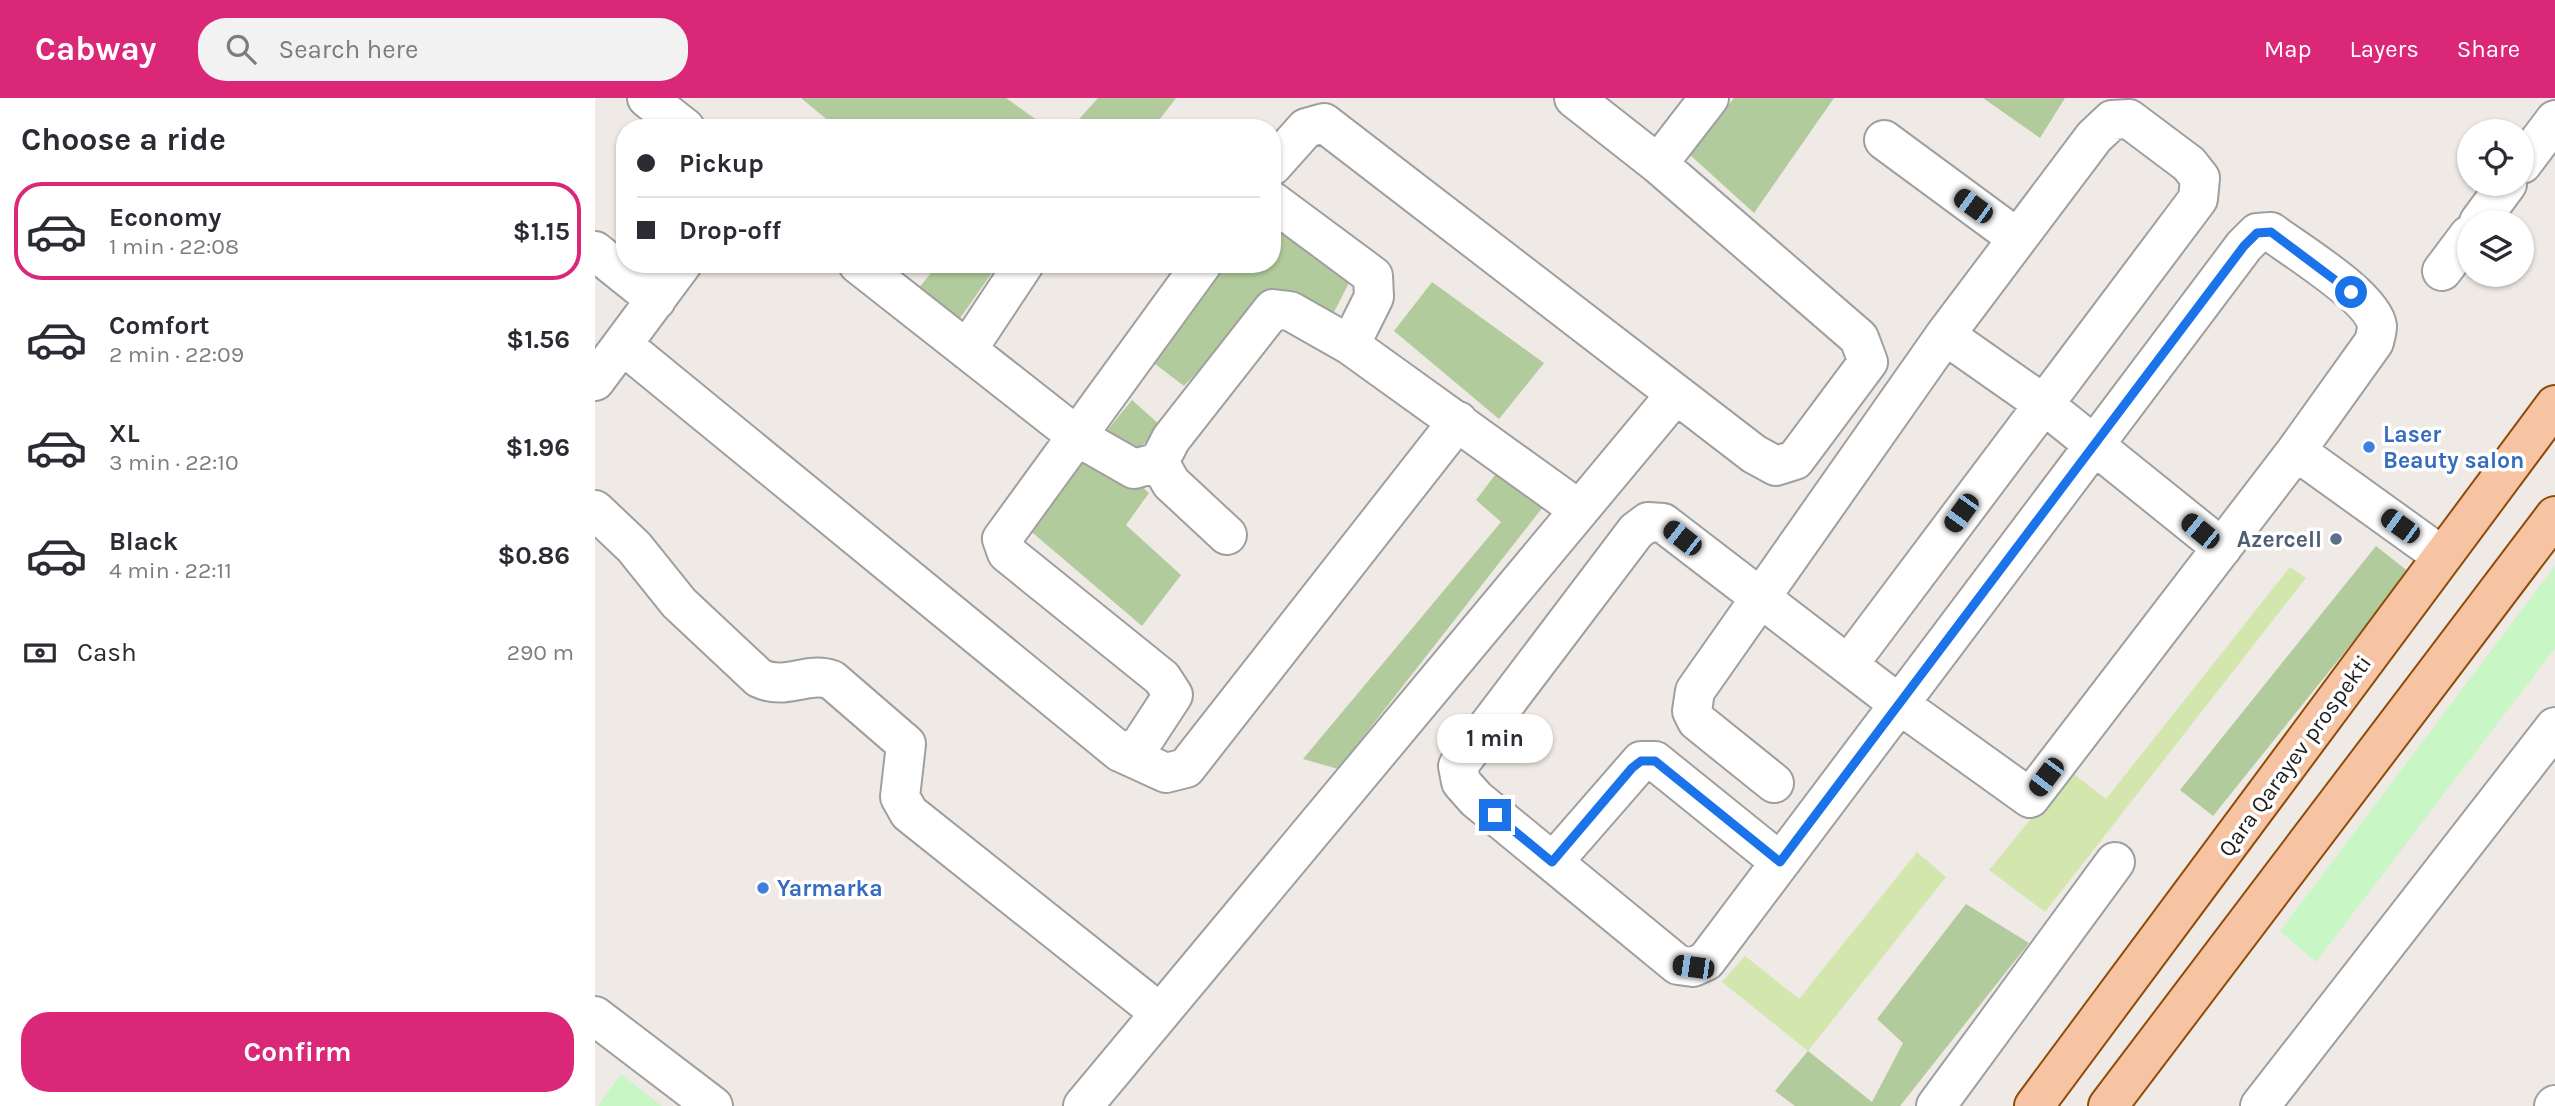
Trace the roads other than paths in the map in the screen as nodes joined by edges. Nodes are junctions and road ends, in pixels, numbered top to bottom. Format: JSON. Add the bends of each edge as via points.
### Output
{"nodes":[{"id":1,"x":647,"y":98,"type":"edge"},
{"id":2,"x":1709,"y":98,"type":"edge"},
{"id":3,"x":1577,"y":99,"type":"edge"},
{"id":4,"x":674,"y":119,"type":"edge"},
{"id":5,"x":2555,"y":120,"type":"edge"},
{"id":6,"x":1884,"y":140,"type":"dead end"},
{"id":7,"x":2534,"y":148,"type":"edge"},
{"id":8,"x":1281,"y":156,"type":"edge"},
{"id":9,"x":1658,"y":164,"type":"junction"},
{"id":10,"x":1281,"y":208,"type":"edge"},
{"id":11,"x":2017,"y":238,"type":"junction"},
{"id":12,"x":595,"y":251,"type":"edge"},
{"id":13,"x":2457,"y":251,"type":"edge"},
{"id":14,"x":616,"y":268,"type":"edge"},
{"id":15,"x":2442,"y":271,"type":"dead end"},
{"id":16,"x":622,"y":273,"type":"edge"},
{"id":17,"x":676,"y":273,"type":"edge"},
{"id":18,"x":869,"y":273,"type":"edge"},
{"id":19,"x":1018,"y":273,"type":"edge"},
{"id":20,"x":1196,"y":273,"type":"edge"},
{"id":21,"x":656,"y":300,"type":"junction"},
{"id":22,"x":1945,"y":335,"type":"junction"},
{"id":23,"x":1350,"y":345,"type":"junction"},
{"id":24,"x":624,"y":346,"type":"junction"},
{"id":25,"x":967,"y":350,"type":"junction"},
{"id":26,"x":595,"y":381,"type":"edge"},
{"id":27,"x":1676,"y":394,"type":"junction"},
{"id":28,"x":2042,"y":403,"type":"junction"},
{"id":29,"x":2555,"y":405,"type":"edge"},
{"id":30,"x":1458,"y":421,"type":"junction"},
{"id":31,"x":1078,"y":437,"type":"junction"},
{"id":32,"x":2094,"y":445,"type":"junction"},
{"id":33,"x":2296,"y":451,"type":"junction"},
{"id":34,"x":1159,"y":462,"type":"junction"},
{"id":35,"x":1579,"y":509,"type":"junction"},
{"id":36,"x":595,"y":510,"type":"edge"},
{"id":37,"x":2555,"y":516,"type":"edge"},
{"id":38,"x":1227,"y":535,"type":"dead end"},
{"id":39,"x":2222,"y":548,"type":"junction"},
{"id":40,"x":2442,"y":556,"type":"junction"},
{"id":41,"x":1759,"y":597,"type":"junction"},
{"id":42,"x":1848,"y":665,"type":"junction"},
{"id":43,"x":1899,"y":704,"type":"junction"},
{"id":44,"x":2555,"y":727,"type":"edge"},
{"id":45,"x":1120,"y":752,"type":"junction"},
{"id":46,"x":1774,"y":783,"type":"dead end"},
{"id":47,"x":1552,"y":862,"type":"junction"},
{"id":48,"x":1780,"y":862,"type":"junction"},
{"id":49,"x":2115,"y":862,"type":"dead end"},
{"id":50,"x":1160,"y":1013,"type":"junction"},
{"id":51,"x":595,"y":1016,"type":"edge"},
{"id":52,"x":713,"y":1106,"type":"edge"},
{"id":53,"x":1083,"y":1106,"type":"edge"},
{"id":54,"x":1936,"y":1106,"type":"edge"},
{"id":55,"x":2034,"y":1106,"type":"edge"},
{"id":56,"x":2108,"y":1106,"type":"edge"},
{"id":57,"x":2260,"y":1106,"type":"edge"}],
"edges":[{"from":1,"to":4,"type":"street"},
{"from":2,"to":9,"type":"street"},
{"from":3,"to":9,"type":"street"},
{"from":5,"to":7,"type":"street"},
{"from":6,"to":11,"type":"street"},
{"from":8,"to":27,"type":"street","via":[[1307,128],[1324,123]]},
{"from":9,"to":27,"type":"street","via":[[1859,338],[1868,362],[1795,460],[1776,466]]},
{"from":10,"to":23,"type":"street","via":[[1373,276],[1374,297]]},
{"from":11,"to":22,"type":"street"},
{"from":11,"to":28,"type":"street","via":[[2094,136],[2112,120],[2129,119],[2189,164],[2200,178],[2198,199]]},
{"from":12,"to":14,"type":"street"},
{"from":13,"to":15,"type":"street"},
{"from":16,"to":21,"type":"street"},
{"from":17,"to":21,"type":"street"},
{"from":18,"to":25,"type":"street"},
{"from":19,"to":25,"type":"street"},
{"from":20,"to":31,"type":"street"},
{"from":21,"to":24,"type":"street"},
{"from":22,"to":28,"type":"street"},
{"from":22,"to":41,"type":"street"},
{"from":23,"to":30,"type":"street"},
{"from":23,"to":34,"type":"street","via":[[1290,311],[1273,309],[1171,439]]},
{"from":24,"to":26,"type":"street"},
{"from":24,"to":45,"type":"street"},
{"from":25,"to":31,"type":"street"},
{"from":27,"to":35,"type":"street"},
{"from":28,"to":32,"type":"street"},
{"from":28,"to":42,"type":"street"},
{"from":29,"to":40,"type":"main road","name":"Qara Qarayev prospekti"},
{"from":30,"to":35,"type":"street"},
{"from":30,"to":45,"type":"street","via":[[1186,768],[1166,773]]},
{"from":31,"to":34,"type":"street","via":[[1134,469]]},
{"from":31,"to":45,"type":"street","via":[[1002,539],[1007,553],[1162,678],[1173,695],[1139,747]]},
{"from":32,"to":33,"type":"street","via":[[2244,246],[2257,233],[2271,232],[2366,305],[2377,325],[2374,342]]},
{"from":32,"to":39,"type":"street"},
{"from":32,"to":43,"type":"street"},
{"from":33,"to":39,"type":"street"},
{"from":33,"to":40,"type":"street"},
{"from":34,"to":38,"type":"street","via":[[1171,483]]},
{"from":35,"to":50,"type":"street"},
{"from":36,"to":50,"type":"street","via":[[634,547],[679,603],[759,678],[773,685],[821,676],[832,680],[906,744],[900,797],[909,813]]},
{"from":37,"to":56,"type":"main road"},
{"from":39,"to":43,"type":"street","via":[[2030,798]]},
{"from":40,"to":55,"type":"main road","name":"Qara Qarayev prospekti"},
{"from":41,"to":42,"type":"street"},
{"from":41,"to":46,"type":"street","via":[[1695,691],[1692,711],[1697,721]]},
{"from":41,"to":47,"type":"street","via":[[1663,523],[1648,522],[1636,531],[1458,766],[1461,782],[1476,799]]},
{"from":42,"to":43,"type":"street"},
{"from":43,"to":48,"type":"street"},
{"from":44,"to":57,"type":"street"},
{"from":47,"to":48,"type":"street","via":[[1632,768],[1641,761],[1655,761]]},
{"from":47,"to":48,"type":"street","via":[[1678,965],[1693,967],[1706,961]]},
{"from":49,"to":54,"type":"street"},
{"from":50,"to":53,"type":"street"},
{"from":51,"to":52,"type":"street"}]}
